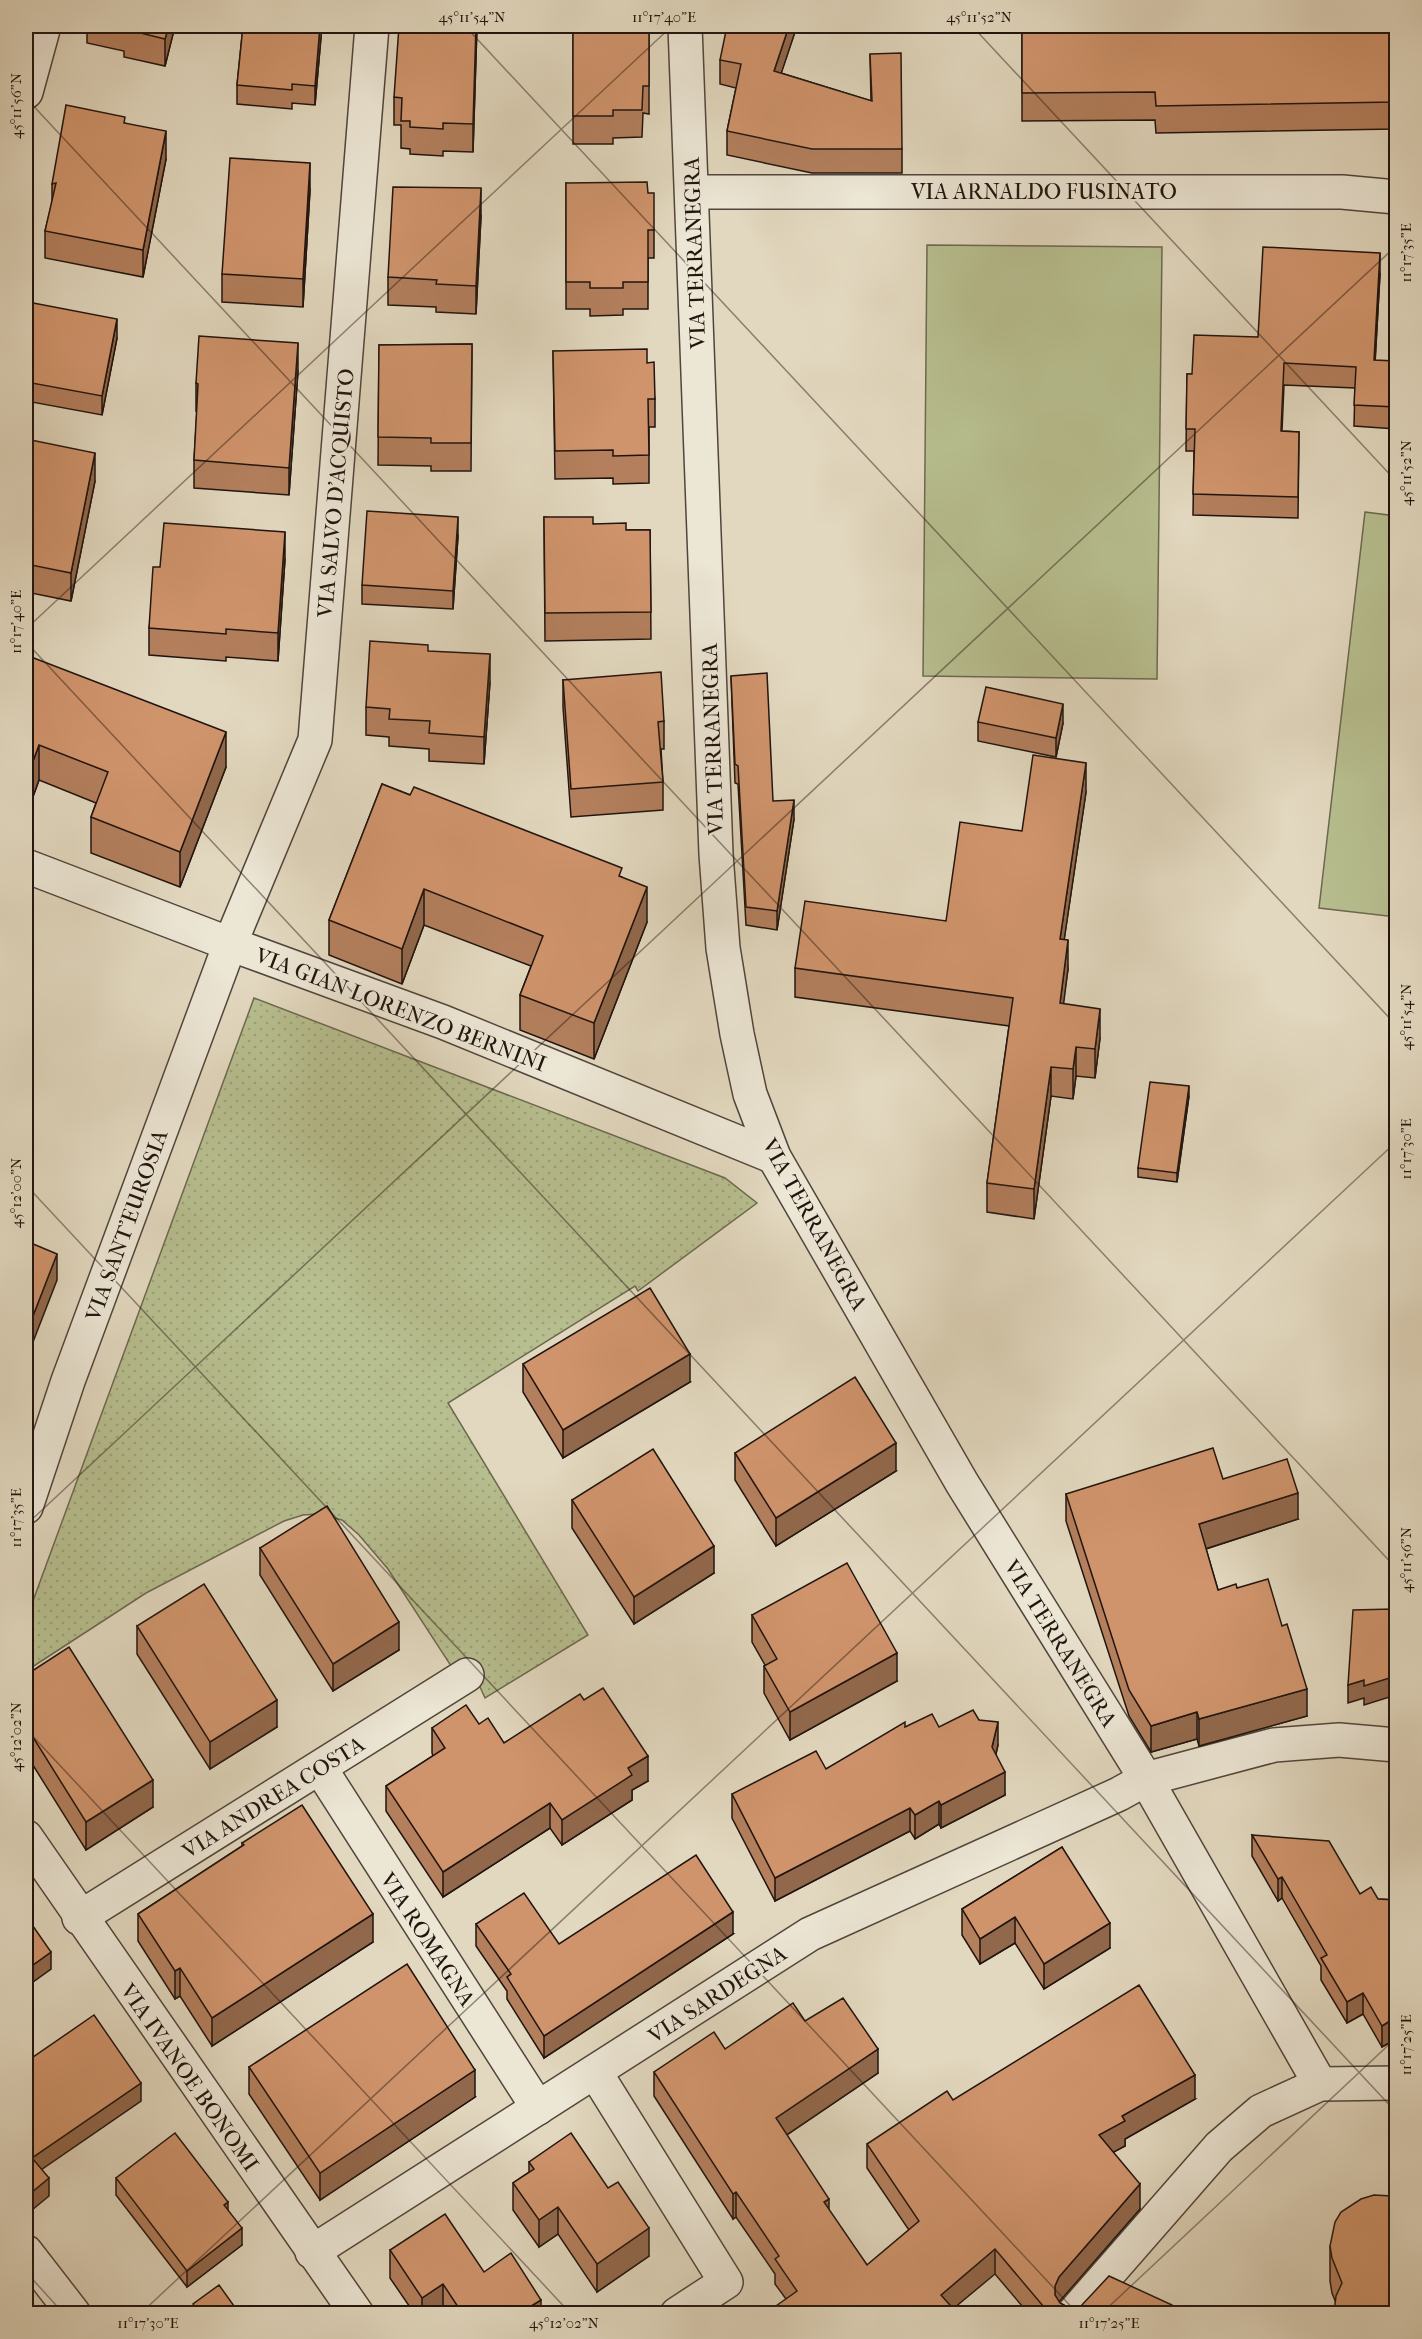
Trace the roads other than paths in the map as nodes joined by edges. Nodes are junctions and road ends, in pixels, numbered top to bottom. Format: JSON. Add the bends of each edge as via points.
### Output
{"nodes":[{"id":1,"x":44,"y":26,"type":"edge"},
{"id":2,"x":372,"y":26,"type":"edge"},
{"id":3,"x":685,"y":26,"type":"edge"},
{"id":4,"x":26,"y":92,"type":"edge"},
{"id":5,"x":692,"y":192,"type":"junction"},
{"id":6,"x":1396,"y":197,"type":"edge"},
{"id":7,"x":26,"y":866,"type":"edge"},
{"id":8,"x":230,"y":944,"type":"junction"},
{"id":9,"x":774,"y":1157,"type":"junction"},
{"id":10,"x":26,"y":1508,"type":"edge"},
{"id":11,"x":467,"y":1675,"type":"dead end"},
{"id":12,"x":1396,"y":1745,"type":"edge"},
{"id":13,"x":320,"y":1768,"type":"junction"},
{"id":14,"x":1146,"y":1779,"type":"junction"},
{"id":15,"x":26,"y":1838,"type":"edge"},
{"id":16,"x":79,"y":1918,"type":"junction"},
{"id":17,"x":595,"y":2072,"type":"junction"},
{"id":18,"x":1396,"y":2083,"type":"edge"},
{"id":19,"x":1320,"y":2084,"type":"junction"},
{"id":20,"x":538,"y":2108,"type":"junction"},
{"id":21,"x":26,"y":2252,"type":"edge"},
{"id":22,"x":312,"y":2252,"type":"junction"},
{"id":23,"x":74,"y":2313,"type":"edge"},
{"id":24,"x":357,"y":2313,"type":"edge"},
{"id":25,"x":677,"y":2313,"type":"edge"},
{"id":26,"x":1072,"y":2313,"type":"edge"}],
"edges":[{"from":1,"to":4,"type":"street"},
{"from":2,"to":8,"type":"street","name":"VIA SALVO D'ACQUISTO","via":[[315,740]]},
{"from":3,"to":5,"type":"street","name":"VIA TERRANEGRA"},
{"from":5,"to":6,"type":"street","name":"VIA ARNALDO FUSINATO","via":[[1342,192]]},
{"from":5,"to":9,"type":"street","name":"VIA TERRANEGRA","via":[[716,854],[723,948],[750,1094]]},
{"from":7,"to":8,"type":"street","name":"VIA GIAN LORENZO BERNINI"},
{"from":8,"to":9,"type":"street","name":"VIA GIAN LORENZO BERNINI","via":[[443,1022]]},
{"from":8,"to":10,"type":"street","name":"VIA SANT'EUROSIA","via":[[72,1370]]},
{"from":9,"to":14,"type":"street","name":"VIA TERRANEGRA","via":[[962,1483]]},
{"from":11,"to":13,"type":"street","name":"VIA ANDREA COSTA"},
{"from":12,"to":14,"type":"street","name":"VIA SARDEGNA","via":[[1339,1740],[1274,1745]]},
{"from":13,"to":16,"type":"street","name":"VIA ANDREA COSTA"},
{"from":13,"to":20,"type":"street","name":"VIA ROMAGNA"},
{"from":14,"to":17,"type":"street","name":"VIA SARDEGNA","via":[[810,1934]]},
{"from":14,"to":19,"type":"street","name":"VIA TERRANEGRA"},
{"from":15,"to":16,"type":"street","name":"VIA IVANOE BONOMI"},
{"from":16,"to":22,"type":"street","name":"VIA IVANOE BONOMI"},
{"from":17,"to":20,"type":"street","name":"VIA SARDEGNA"},
{"from":17,"to":25,"type":"street","via":[[726,2283]]},
{"from":18,"to":19,"type":"street"},
{"from":19,"to":26,"type":"street","via":[[1261,2111],[1219,2147]]},
{"from":20,"to":22,"type":"street","name":"VIA SARDEGNA"},
{"from":21,"to":23,"type":"street"},
{"from":22,"to":24,"type":"street","name":"VIA IVANOE BONOMI"}]}
